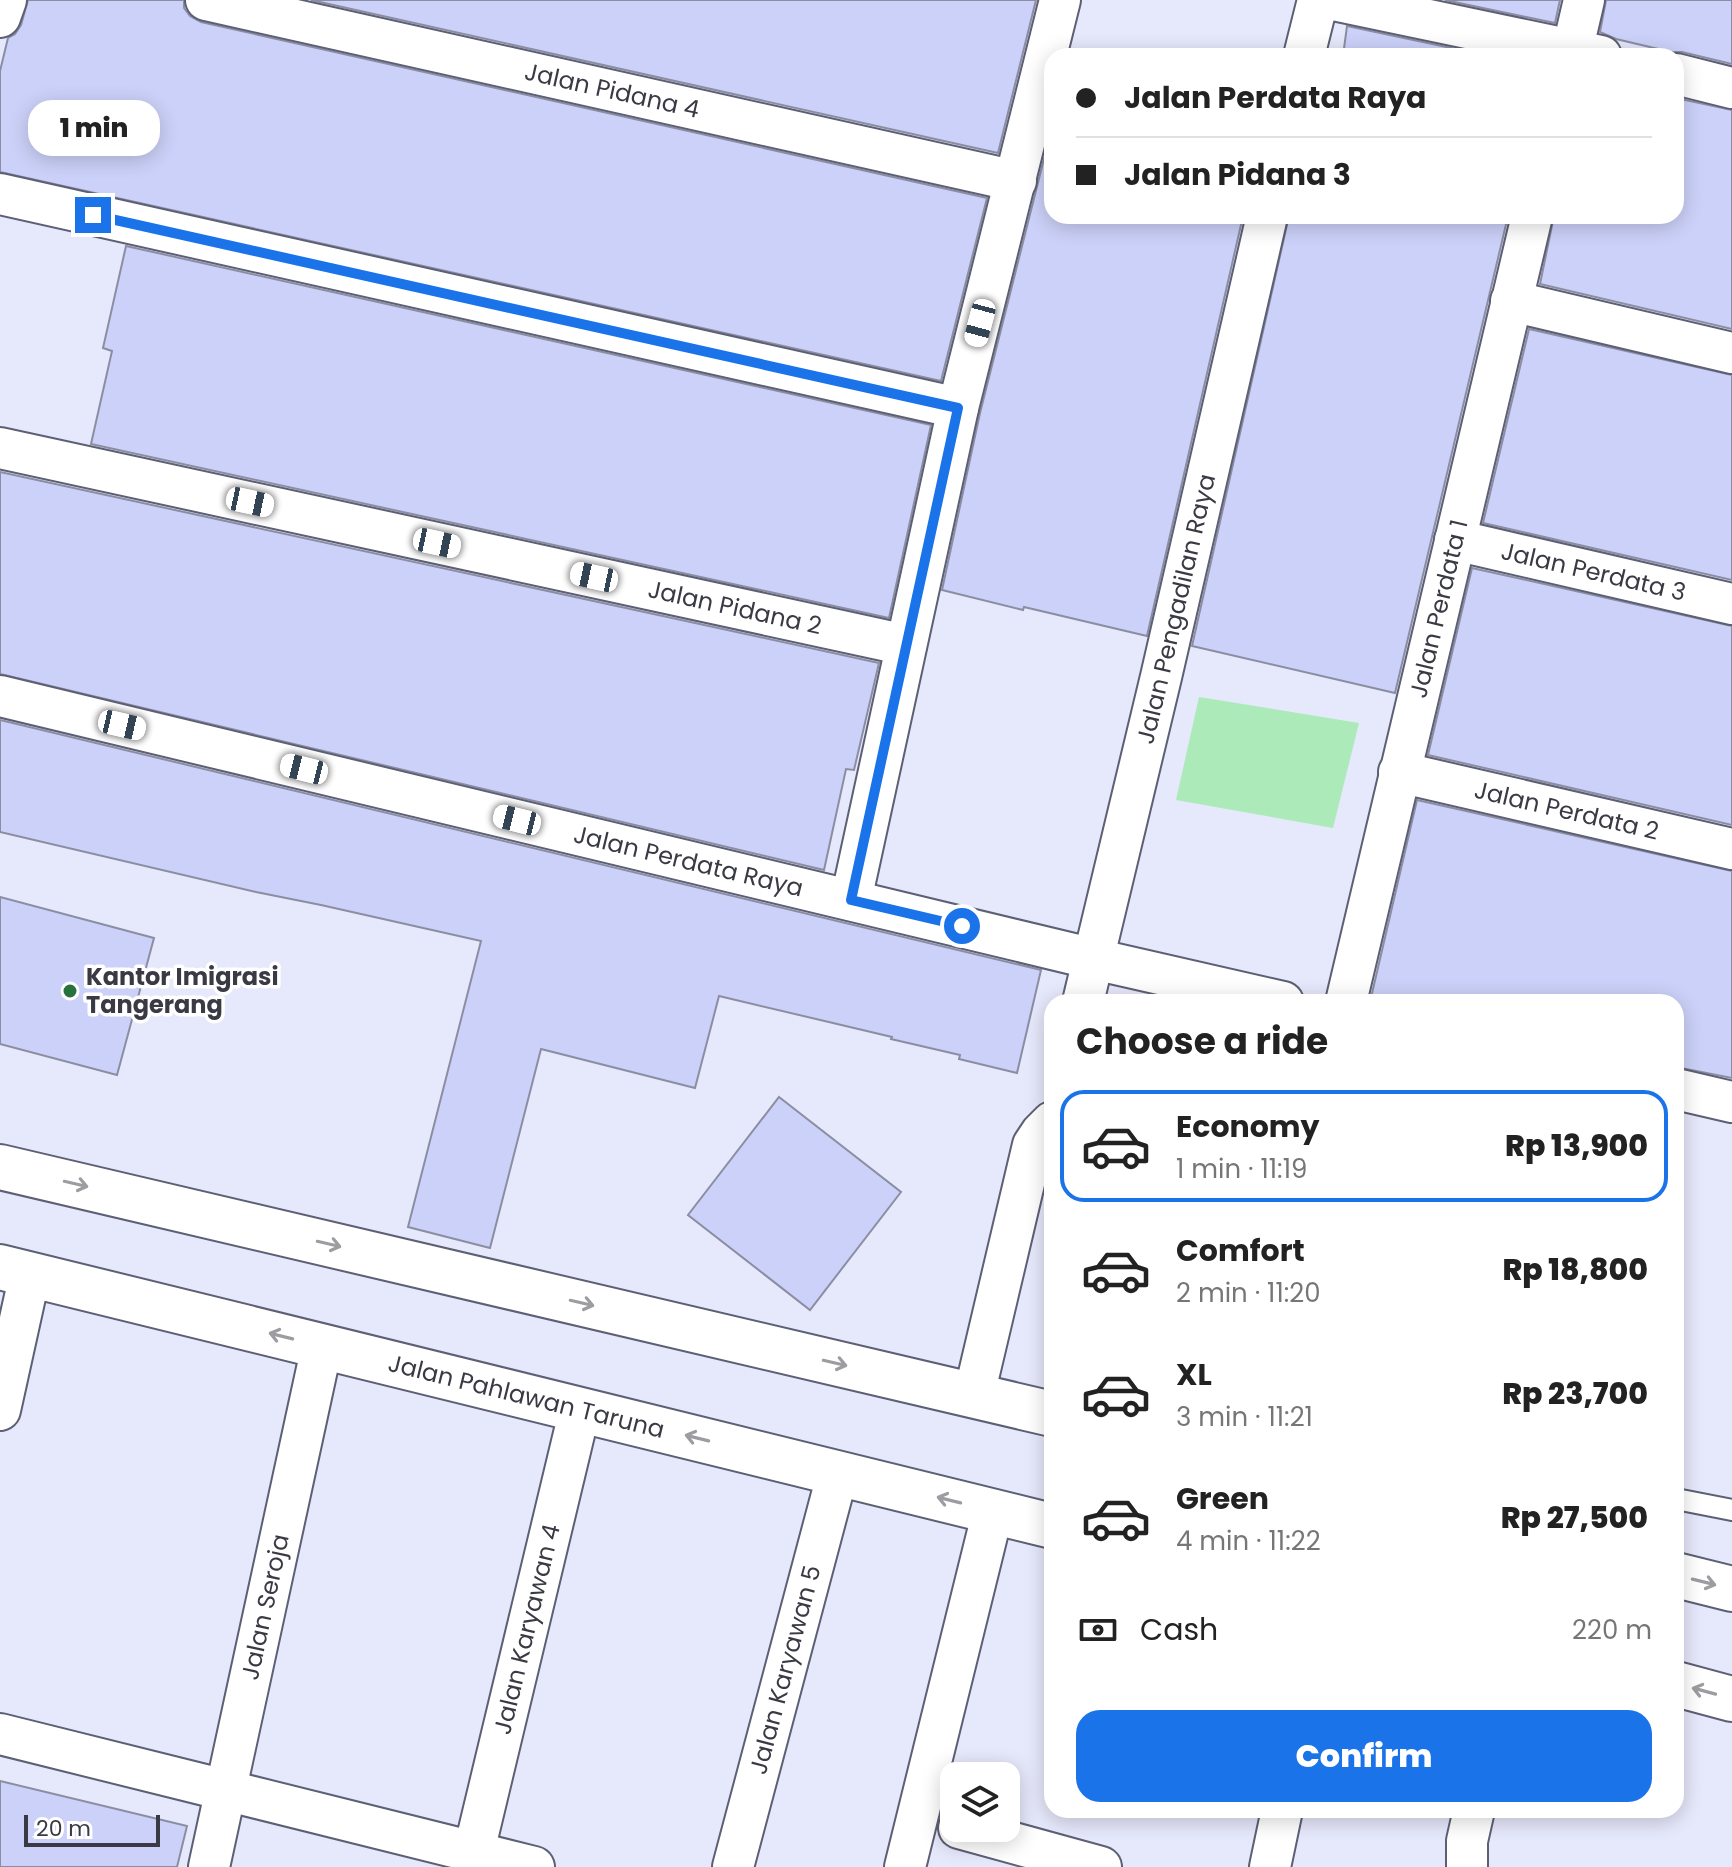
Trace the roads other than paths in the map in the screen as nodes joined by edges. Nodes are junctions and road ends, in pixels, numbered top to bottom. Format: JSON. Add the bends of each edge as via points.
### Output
{"nodes":[{"id":1,"x":6,"y":0,"type":"edge"},
{"id":2,"x":206,"y":0,"type":"edge"},
{"id":3,"x":1060,"y":0,"type":"edge"},
{"id":4,"x":1318,"y":0,"type":"edge"},
{"id":5,"x":1333,"y":0,"type":"edge"},
{"id":6,"x":1584,"y":0,"type":"edge"},
{"id":7,"x":0,"y":17,"type":"edge"},
{"id":8,"x":1048,"y":48,"type":"edge"},
{"id":9,"x":1306,"y":48,"type":"edge"},
{"id":10,"x":1554,"y":48,"type":"edge"},
{"id":11,"x":1582,"y":48,"type":"edge"},
{"id":12,"x":1044,"y":66,"type":"edge"},
{"id":13,"x":1684,"y":76,"type":"edge"},
{"id":14,"x":1732,"y":88,"type":"edge"},
{"id":15,"x":1016,"y":181,"type":"junction"},
{"id":16,"x":0,"y":194,"type":"edge"},
{"id":17,"x":1265,"y":224,"type":"edge"},
{"id":18,"x":1530,"y":224,"type":"edge"},
{"id":19,"x":1511,"y":301,"type":"junction"},
{"id":20,"x":1732,"y":353,"type":"edge"},
{"id":21,"x":958,"y":408,"type":"junction"},
{"id":22,"x":0,"y":448,"type":"edge"},
{"id":23,"x":1455,"y":540,"type":"junction"},
{"id":24,"x":1732,"y":604,"type":"edge"},
{"id":25,"x":906,"y":645,"type":"junction"},
{"id":26,"x":0,"y":696,"type":"edge"},
{"id":27,"x":1399,"y":772,"type":"junction"},
{"id":28,"x":1732,"y":849,"type":"edge"},
{"id":29,"x":851,"y":900,"type":"junction"},
{"id":30,"x":1094,"y":959,"type":"junction"},
{"id":31,"x":1085,"y":994,"type":"edge"},
{"id":32,"x":1248,"y":994,"type":"edge"},
{"id":33,"x":1348,"y":994,"type":"edge"},
{"id":34,"x":1684,"y":1091,"type":"edge"},
{"id":35,"x":1732,"y":1102,"type":"edge"},
{"id":36,"x":1044,"y":1130,"type":"edge"},
{"id":37,"x":0,"y":1167,"type":"edge"},
{"id":38,"x":1044,"y":1202,"type":"edge"},
{"id":39,"x":15,"y":1270,"type":"edge"},
{"id":40,"x":322,"y":1346,"type":"junction"},
{"id":41,"x":986,"y":1398,"type":"junction"},
{"id":42,"x":580,"y":1409,"type":"junction"},
{"id":43,"x":0,"y":1410,"type":"edge"},
{"id":44,"x":1044,"y":1412,"type":"edge"},
{"id":45,"x":838,"y":1472,"type":"junction"},
{"id":46,"x":1684,"y":1501,"type":"edge"},
{"id":47,"x":1732,"y":1510,"type":"edge"},
{"id":48,"x":993,"y":1511,"type":"junction"},
{"id":49,"x":1044,"y":1524,"type":"edge"},
{"id":50,"x":1684,"y":1577,"type":"edge"},
{"id":51,"x":1732,"y":1589,"type":"edge"},
{"id":52,"x":1684,"y":1686,"type":"edge"},
{"id":53,"x":1732,"y":1699,"type":"edge"},
{"id":54,"x":0,"y":1734,"type":"edge"},
{"id":55,"x":954,"y":1762,"type":"edge"},
{"id":56,"x":227,"y":1790,"type":"junction"},
{"id":57,"x":1280,"y":1818,"type":"edge"},
{"id":58,"x":1472,"y":1818,"type":"edge"},
{"id":59,"x":940,"y":1828,"type":"edge"},
{"id":60,"x":1010,"y":1842,"type":"edge"},
{"id":61,"x":474,"y":1851,"type":"junction"},
{"id":62,"x":209,"y":1867,"type":"edge"},
{"id":63,"x":534,"y":1867,"type":"edge"},
{"id":64,"x":733,"y":1867,"type":"edge"},
{"id":65,"x":905,"y":1867,"type":"edge"},
{"id":66,"x":1101,"y":1867,"type":"edge"},
{"id":67,"x":1270,"y":1867,"type":"edge"},
{"id":68,"x":1467,"y":1867,"type":"edge"}],
"edges":[{"from":1,"to":7,"type":"street"},
{"from":2,"to":15,"type":"street","name":"Jalan Pidana 4"},
{"from":3,"to":8,"type":"street"},
{"from":4,"to":9,"type":"street"},
{"from":5,"to":10,"type":"street"},
{"from":6,"to":11,"type":"street"},
{"from":12,"to":15,"type":"street"},
{"from":13,"to":14,"type":"street"},
{"from":15,"to":21,"type":"street"},
{"from":16,"to":21,"type":"street"},
{"from":17,"to":30,"type":"street","name":"Jalan Pengadilan Raya"},
{"from":18,"to":19,"type":"street","name":"Jalan Perdata 1"},
{"from":19,"to":20,"type":"street"},
{"from":19,"to":23,"type":"street","name":"Jalan Perdata 1"},
{"from":21,"to":25,"type":"street"},
{"from":22,"to":25,"type":"street","name":"Jalan Pidana 2"},
{"from":23,"to":24,"type":"street","name":"Jalan Perdata 3"},
{"from":23,"to":27,"type":"street","name":"Jalan Perdata 1"},
{"from":25,"to":29,"type":"street"},
{"from":26,"to":29,"type":"street","name":"Jalan Perdata Raya"},
{"from":27,"to":28,"type":"street","name":"Jalan Perdata 2"},
{"from":27,"to":33,"type":"street","name":"Jalan Perdata 1"},
{"from":29,"to":30,"type":"street","name":"Jalan Perdata Raya"},
{"from":30,"to":31,"type":"street","name":"Jalan Pengadilan Raya"},
{"from":30,"to":32,"type":"street","name":"Jalan Perdata Raya"},
{"from":34,"to":35,"type":"street"},
{"from":36,"to":41,"type":"street","via":[[1033,1145]]},
{"from":37,"to":41,"type":"main road","one_way":true},
{"from":38,"to":41,"type":"street"},
{"from":40,"to":39,"type":"main road","name":"Jalan Pahlawan Taruna","one_way":true},
{"from":39,"to":43,"type":"street"},
{"from":40,"to":42,"type":"main road","name":"Jalan Pahlawan Taruna"},
{"from":40,"to":56,"type":"street","name":"Jalan Seroja"},
{"from":41,"to":44,"type":"main road"},
{"from":45,"to":42,"type":"main road","name":"Jalan Pahlawan Taruna","one_way":true},
{"from":42,"to":61,"type":"street","name":"Jalan Karyawan 4"},
{"from":48,"to":45,"type":"main road","name":"Jalan Pahlawan Taruna","one_way":true},
{"from":45,"to":64,"type":"street","name":"Jalan Karyawan 5"},
{"from":46,"to":47,"type":"lane"},
{"from":48,"to":49,"type":"main road","name":"Jalan Pahlawan Taruna"},
{"from":48,"to":55,"type":"street"},
{"from":50,"to":51,"type":"main road","one_way":true},
{"from":53,"to":52,"type":"main road","one_way":true},
{"from":54,"to":56,"type":"street"},
{"from":56,"to":61,"type":"street"},
{"from":56,"to":62,"type":"street","name":"Jalan Seroja"},
{"from":57,"to":67,"type":"street"},
{"from":58,"to":68,"type":"street"},
{"from":59,"to":65,"type":"street"},
{"from":60,"to":66,"type":"street"},
{"from":61,"to":63,"type":"street"}]}
